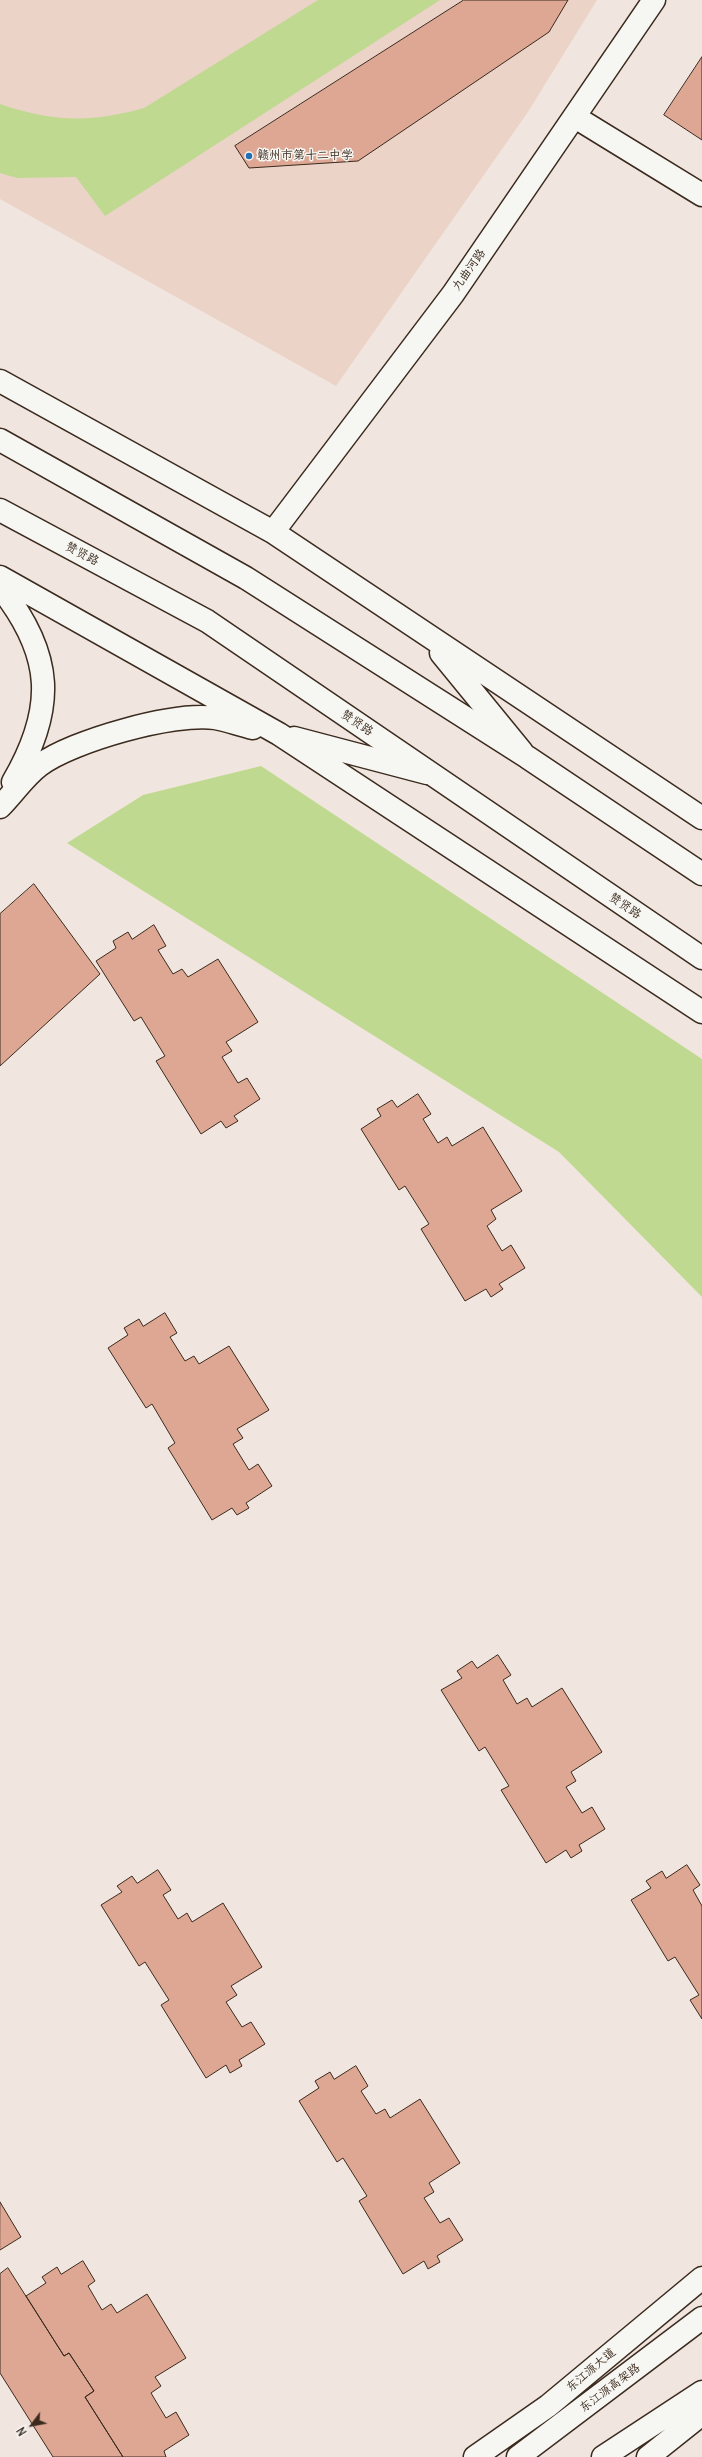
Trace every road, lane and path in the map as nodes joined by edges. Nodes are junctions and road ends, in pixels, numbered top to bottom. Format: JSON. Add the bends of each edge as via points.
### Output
{"nodes":[{"id":1,"x":654,"y":0,"type":"edge"},
{"id":2,"x":575,"y":116,"type":"junction"},
{"id":3,"x":702,"y":195,"type":"edge"},
{"id":4,"x":0,"y":381,"type":"edge"},
{"id":5,"x":0,"y":397,"type":"edge"},
{"id":6,"x":48,"y":408,"type":"junction"},
{"id":7,"x":0,"y":440,"type":"edge"},
{"id":8,"x":0,"y":510,"type":"edge"},
{"id":9,"x":273,"y":532,"type":"junction"},
{"id":10,"x":0,"y":577,"type":"edge"},
{"id":11,"x":0,"y":587,"type":"edge"},
{"id":12,"x":420,"y":630,"type":"junction"},
{"id":13,"x":279,"y":734,"type":"junction"},
{"id":14,"x":527,"y":757,"type":"junction"},
{"id":15,"x":432,"y":774,"type":"junction"},
{"id":16,"x":0,"y":804,"type":"edge"},
{"id":17,"x":0,"y":807,"type":"edge"},
{"id":18,"x":702,"y":818,"type":"edge"},
{"id":19,"x":702,"y":874,"type":"edge"},
{"id":20,"x":702,"y":958,"type":"edge"},
{"id":21,"x":702,"y":1012,"type":"edge"},
{"id":22,"x":702,"y":2278,"type":"edge"},
{"id":23,"x":702,"y":2318,"type":"edge"},
{"id":24,"x":702,"y":2336,"type":"edge"},
{"id":25,"x":702,"y":2392,"type":"edge"},
{"id":26,"x":702,"y":2414,"type":"edge"},
{"id":27,"x":561,"y":2426,"type":"junction"},
{"id":28,"x":475,"y":2457,"type":"edge"},
{"id":29,"x":518,"y":2457,"type":"edge"},
{"id":30,"x":603,"y":2457,"type":"edge"},
{"id":31,"x":648,"y":2457,"type":"edge"}],
"edges":[{"from":1,"to":2,"type":"main road","name":"九曲河路"},
{"from":2,"to":3,"type":"main road"},
{"from":2,"to":9,"type":"main road","name":"九曲河路","via":[[452,294]]},
{"from":4,"to":6,"type":"main road"},
{"from":5,"to":6,"type":"main road"},
{"from":6,"to":9,"type":"main road"},
{"from":7,"to":14,"type":"main road","via":[[246,578]]},
{"from":8,"to":15,"type":"main road","name":"赞贤路","via":[[207,621]]},
{"from":9,"to":12,"type":"main road"},
{"from":10,"to":13,"type":"main road"},
{"from":11,"to":16,"type":"main road","via":[[29,628],[38,650],[43,674],[40,724],[32,747]]},
{"from":12,"to":14,"type":"main road"},
{"from":12,"to":18,"type":"main road"},
{"from":13,"to":15,"type":"main road"},
{"from":13,"to":17,"type":"main road","via":[[213,718],[181,720],[117,732],[77,746],[40,765]]},
{"from":13,"to":21,"type":"main road"},
{"from":14,"to":19,"type":"main road"},
{"from":15,"to":20,"type":"main road","name":"赞贤路"},
{"from":22,"to":28,"type":"main road","name":"东江源大道","via":[[548,2406]]},
{"from":23,"to":27,"type":"main road","name":"东江源高架路"},
{"from":24,"to":27,"type":"main road"},
{"from":25,"to":30,"type":"main road"},
{"from":26,"to":31,"type":"main road"},
{"from":27,"to":29,"type":"main road","name":"东江源高架路"}]}
